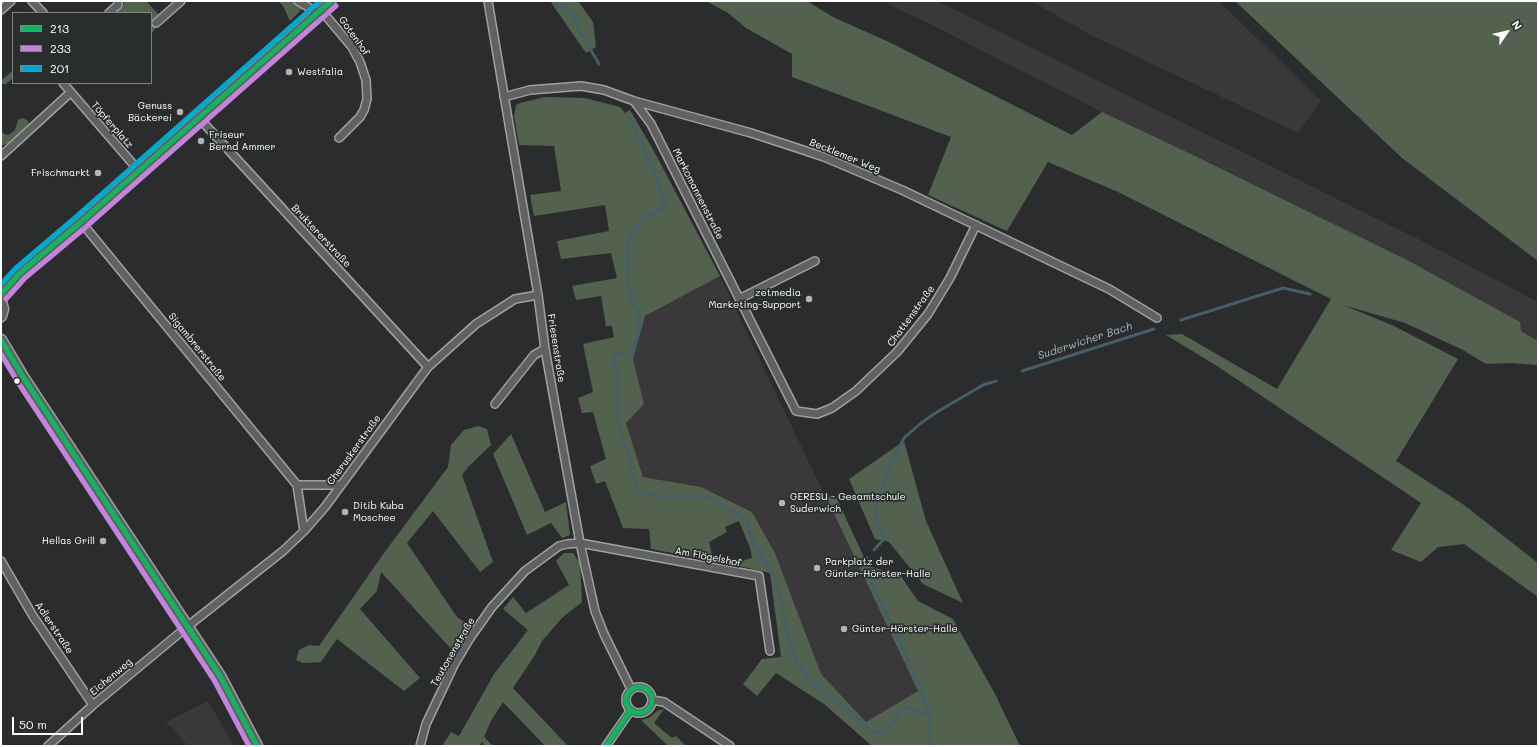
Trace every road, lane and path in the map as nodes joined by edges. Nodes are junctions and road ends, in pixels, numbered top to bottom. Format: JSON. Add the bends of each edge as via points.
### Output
{"nodes":[{"id":1,"x":11,"y":1,"type":"edge"},
{"id":2,"x":32,"y":1,"type":"edge"},
{"id":3,"x":118,"y":1,"type":"edge"},
{"id":4,"x":181,"y":1,"type":"edge"},
{"id":5,"x":298,"y":1,"type":"edge"},
{"id":6,"x":331,"y":1,"type":"edge"},
{"id":7,"x":488,"y":1,"type":"edge"},
{"id":8,"x":1,"y":10,"type":"edge"},
{"id":9,"x":320,"y":11,"type":"junction"},
{"id":10,"x":42,"y":12,"type":"edge"},
{"id":11,"x":110,"y":12,"type":"edge"},
{"id":12,"x":156,"y":23,"type":"dead end"},
{"id":13,"x":64,"y":84,"type":"edge"},
{"id":14,"x":71,"y":92,"type":"junction"},
{"id":15,"x":504,"y":97,"type":"junction"},
{"id":16,"x":634,"y":101,"type":"junction"},
{"id":17,"x":199,"y":118,"type":"junction"},
{"id":18,"x":339,"y":138,"type":"dead end"},
{"id":19,"x":1,"y":154,"type":"edge"},
{"id":20,"x":138,"y":171,"type":"junction"},
{"id":21,"x":81,"y":222,"type":"junction"},
{"id":22,"x":976,"y":225,"type":"junction"},
{"id":23,"x":815,"y":261,"type":"dead end"},
{"id":24,"x":1,"y":294,"type":"edge"},
{"id":25,"x":538,"y":295,"type":"junction"},
{"id":26,"x":739,"y":299,"type":"junction"},
{"id":27,"x":1,"y":302,"type":"edge"},
{"id":28,"x":1,"y":316,"type":"edge"},
{"id":29,"x":1157,"y":318,"type":"dead end"},
{"id":30,"x":1,"y":340,"type":"edge"},
{"id":31,"x":545,"y":349,"type":"junction"},
{"id":32,"x":428,"y":367,"type":"junction"},
{"id":33,"x":495,"y":404,"type":"dead end"},
{"id":34,"x":796,"y":410,"type":"joint"},
{"id":35,"x":297,"y":485,"type":"junction"},
{"id":36,"x":341,"y":485,"type":"junction"},
{"id":37,"x":304,"y":531,"type":"junction"},
{"id":38,"x":580,"y":543,"type":"junction"},
{"id":39,"x":1,"y":562,"type":"edge"},
{"id":40,"x":188,"y":626,"type":"junction"},
{"id":41,"x":770,"y":651,"type":"dead end"},
{"id":42,"x":632,"y":689,"type":"junction"},
{"id":43,"x":652,"y":700,"type":"junction"},
{"id":44,"x":93,"y":705,"type":"junction"},
{"id":45,"x":631,"y":710,"type":"junction"},
{"id":46,"x":48,"y":746,"type":"edge"},
{"id":47,"x":257,"y":746,"type":"edge"},
{"id":48,"x":420,"y":746,"type":"edge"},
{"id":49,"x":606,"y":746,"type":"edge"},
{"id":50,"x":730,"y":746,"type":"edge"}],
"edges":[{"from":1,"to":8,"type":"street"},
{"from":2,"to":10,"type":"street"},
{"from":3,"to":11,"type":"street","via":[[118,5]]},
{"from":4,"to":12,"type":"street"},
{"from":5,"to":9,"type":"street"},
{"from":6,"to":9,"type":"street"},
{"from":7,"to":15,"type":"street","name":"Friesenstraße"},
{"from":9,"to":17,"type":"street"},
{"from":9,"to":18,"type":"street","name":"Gotenhof","via":[[352,47],[366,80],[367,99],[364,110]]},
{"from":13,"to":14,"type":"street","name":"Töpferplatz"},
{"from":14,"to":19,"type":"street"},
{"from":14,"to":20,"type":"street","name":"Töpferplatz"},
{"from":15,"to":16,"type":"street","name":"Becklemer Weg","via":[[530,90],[580,86],[604,90]]},
{"from":15,"to":25,"type":"street","name":"Friesenstraße"},
{"from":16,"to":22,"type":"street","name":"Becklemer Weg","via":[[751,133],[824,157]]},
{"from":16,"to":26,"type":"street","name":"Markomannenstraße","via":[[651,124]]},
{"from":17,"to":20,"type":"street"},
{"from":17,"to":32,"type":"street","name":"Bruktererstraße"},
{"from":20,"to":21,"type":"street"},
{"from":21,"to":24,"type":"street","via":[[20,273]]},
{"from":21,"to":35,"type":"street","name":"Sigambrerstraße"},
{"from":22,"to":29,"type":"street","name":"Becklemer Weg","via":[[1109,289]]},
{"from":22,"to":34,"type":"street","name":"Chattenstraße","via":[[950,278],[928,314],[897,352],[856,391],[832,408],[817,414]]},
{"from":23,"to":26,"type":"street"},
{"from":25,"to":31,"type":"street","name":"Friesenstraße"},
{"from":25,"to":32,"type":"street","name":"Cheruskerstraße","via":[[515,299],[476,324]]},
{"from":26,"to":34,"type":"street","name":"Markomannenstraße"},
{"from":27,"to":28,"type":"main road"},
{"from":30,"to":40,"type":"main road"},
{"from":31,"to":33,"type":"street","via":[[534,355]]},
{"from":31,"to":38,"type":"street","name":"Friesenstraße"},
{"from":32,"to":36,"type":"street","name":"Cheruskerstraße"},
{"from":35,"to":36,"type":"street"},
{"from":35,"to":37,"type":"street"},
{"from":36,"to":37,"type":"street","name":"Cheruskerstraße"},
{"from":37,"to":40,"type":"street","name":"Cheruskerstraße","via":[[277,556]]},
{"from":38,"to":41,"type":"street","name":"Am Flögelshof","via":[[759,576]]},
{"from":38,"to":42,"type":"street","name":"Friesenstraße","via":[[595,611]]},
{"from":38,"to":48,"type":"street","name":"Teutonenstraße","via":[[559,546],[525,571],[492,607],[454,666],[426,724]]},
{"from":39,"to":44,"type":"street","name":"Adlerstraße","via":[[33,616]]},
{"from":40,"to":44,"type":"street","name":"Eichenweg"},
{"from":40,"to":47,"type":"main road","via":[[220,676]]},
{"from":42,"to":43,"type":"street","via":[[643,688],[649,692]]},
{"from":42,"to":45,"type":"street","via":[[626,700]]},
{"from":43,"to":45,"type":"street","via":[[646,710],[639,713]]},
{"from":43,"to":50,"type":"street","via":[[664,702]]},
{"from":44,"to":46,"type":"street","name":"Eichenweg"},
{"from":45,"to":49,"type":"street"}]}
